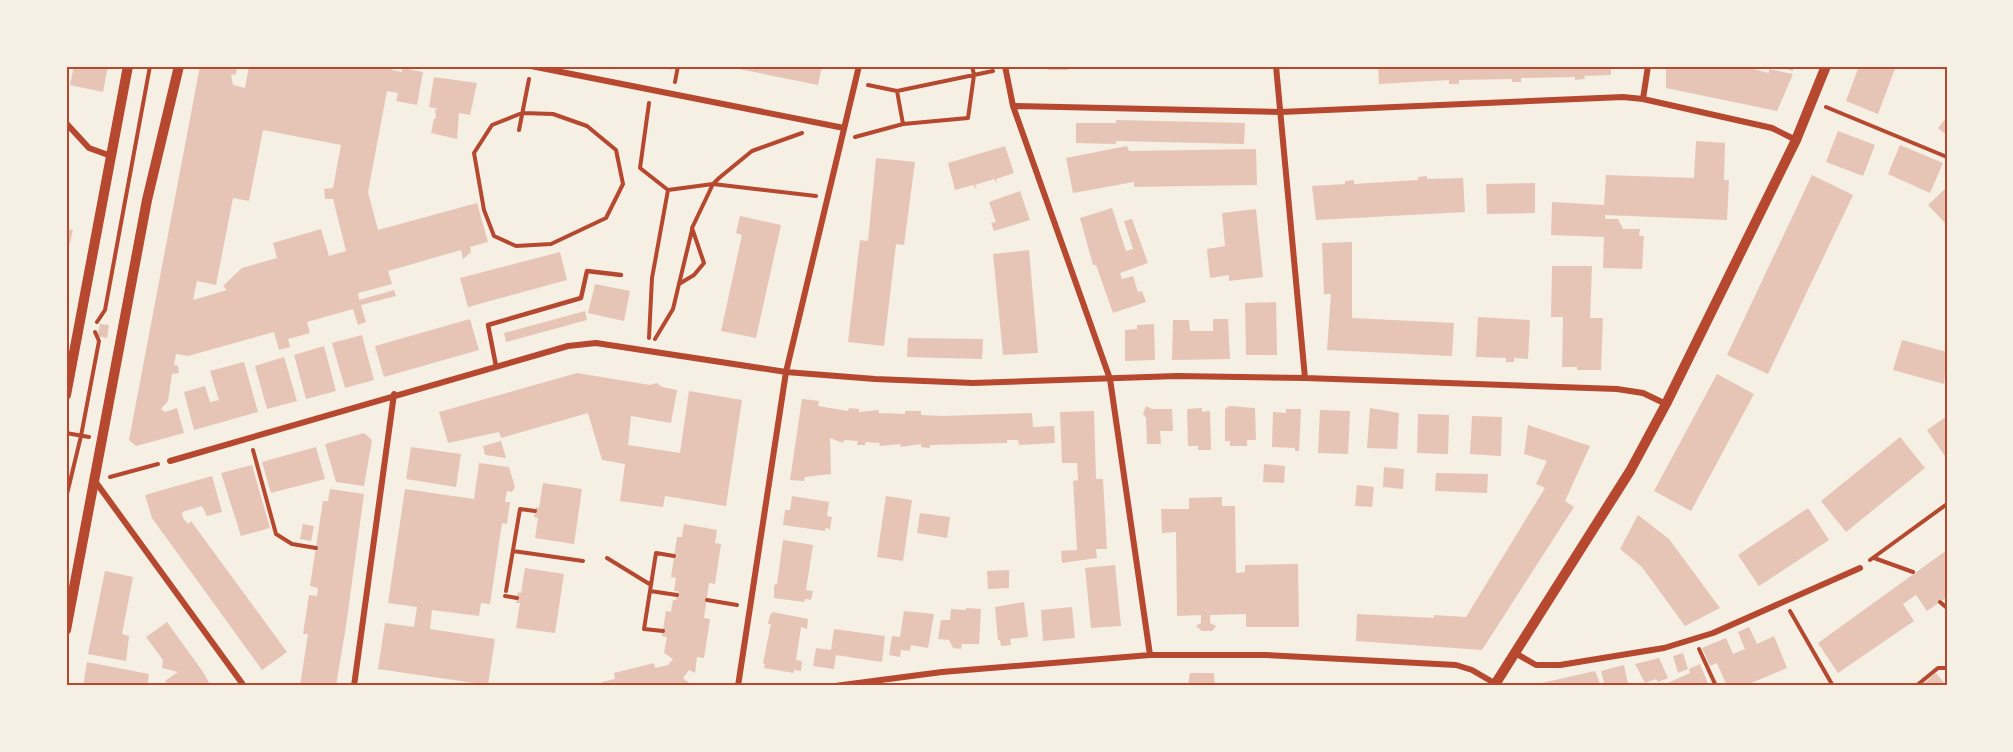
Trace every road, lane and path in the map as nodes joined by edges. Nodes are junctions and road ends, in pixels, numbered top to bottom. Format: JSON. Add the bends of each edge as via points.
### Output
{"nodes":[{"id":1,"x":128,"y":66,"type":"edge"},
{"id":2,"x":150,"y":66,"type":"edge"},
{"id":3,"x":179,"y":66,"type":"edge"},
{"id":4,"x":531,"y":66,"type":"edge"},
{"id":5,"x":859,"y":66,"type":"edge"},
{"id":6,"x":972,"y":66,"type":"edge"},
{"id":7,"x":1276,"y":66,"type":"edge"},
{"id":8,"x":1648,"y":66,"type":"edge"},
{"id":9,"x":1826,"y":66,"type":"edge"},
{"id":10,"x":1005,"y":67,"type":"edge"},
{"id":11,"x":974,"y":75,"type":"junction"},
{"id":12,"x":855,"y":83,"type":"junction"},
{"id":13,"x":651,"y":90,"type":"junction"},
{"id":14,"x":897,"y":91,"type":"junction"},
{"id":15,"x":1644,"y":99,"type":"junction"},
{"id":16,"x":1812,"y":101,"type":"junction"},
{"id":17,"x":1013,"y":106,"type":"junction"},
{"id":18,"x":1281,"y":112,"type":"junction"},
{"id":19,"x":522,"y":113,"type":"junction"},
{"id":20,"x":814,"y":122,"type":"junction"},
{"id":21,"x":66,"y":123,"type":"edge"},
{"id":22,"x":903,"y":123,"type":"junction"},
{"id":23,"x":844,"y":128,"type":"junction"},
{"id":24,"x":519,"y":130,"type":"dead end"},
{"id":25,"x":842,"y":136,"type":"junction"},
{"id":26,"x":1796,"y":140,"type":"junction"},
{"id":27,"x":111,"y":156,"type":"junction"},
{"id":28,"x":1947,"y":157,"type":"edge"},
{"id":29,"x":713,"y":184,"type":"junction"},
{"id":30,"x":668,"y":190,"type":"junction"},
{"id":31,"x":105,"y":191,"type":"junction"},
{"id":32,"x":126,"y":195,"type":"junction"},
{"id":33,"x":827,"y":199,"type":"junction"},
{"id":34,"x":147,"y":200,"type":"junction"},
{"id":35,"x":692,"y":228,"type":"junction"},
{"id":36,"x":621,"y":275,"type":"dead end"},
{"id":37,"x":679,"y":284,"type":"junction"},
{"id":38,"x":648,"y":350,"type":"junction"},
{"id":39,"x":496,"y":366,"type":"junction"},
{"id":40,"x":786,"y":372,"type":"junction"},
{"id":41,"x":1305,"y":378,"type":"junction"},
{"id":42,"x":1110,"y":379,"type":"junction"},
{"id":43,"x":394,"y":394,"type":"junction"},
{"id":44,"x":66,"y":395,"type":"edge"},
{"id":45,"x":1666,"y":404,"type":"junction"},
{"id":46,"x":250,"y":437,"type":"junction"},
{"id":47,"x":170,"y":461,"type":"joint"},
{"id":48,"x":95,"y":482,"type":"junction"},
{"id":49,"x":66,"y":498,"type":"edge"},
{"id":50,"x":1947,"y":504,"type":"edge"},
{"id":51,"x":535,"y":512,"type":"dead end"},
{"id":52,"x":316,"y":548,"type":"dead end"},
{"id":53,"x":513,"y":551,"type":"junction"},
{"id":54,"x":674,"y":556,"type":"dead end"},
{"id":55,"x":607,"y":558,"type":"dead end"},
{"id":56,"x":1873,"y":558,"type":"junction"},
{"id":57,"x":584,"y":561,"type":"dead end"},
{"id":58,"x":1860,"y":568,"type":"joint"},
{"id":59,"x":1913,"y":572,"type":"dead end"},
{"id":60,"x":651,"y":585,"type":"junction"},
{"id":61,"x":650,"y":591,"type":"junction"},
{"id":62,"x":677,"y":595,"type":"dead end"},
{"id":63,"x":517,"y":598,"type":"dead end"},
{"id":64,"x":706,"y":600,"type":"dead end"},
{"id":65,"x":1785,"y":602,"type":"junction"},
{"id":66,"x":1940,"y":602,"type":"dead end"},
{"id":67,"x":750,"y":606,"type":"junction"},
{"id":68,"x":1947,"y":608,"type":"edge"},
{"id":69,"x":66,"y":630,"type":"edge"},
{"id":70,"x":663,"y":632,"type":"dead end"},
{"id":71,"x":1695,"y":640,"type":"junction"},
{"id":72,"x":1515,"y":653,"type":"junction"},
{"id":73,"x":1150,"y":655,"type":"junction"},
{"id":74,"x":1947,"y":668,"type":"edge"},
{"id":75,"x":1495,"y":685,"type":"edge"},
{"id":76,"x":244,"y":686,"type":"edge"},
{"id":77,"x":354,"y":686,"type":"edge"},
{"id":78,"x":738,"y":686,"type":"edge"},
{"id":79,"x":835,"y":686,"type":"edge"},
{"id":80,"x":1716,"y":686,"type":"edge"},
{"id":81,"x":1833,"y":686,"type":"edge"},
{"id":82,"x":1916,"y":686,"type":"edge"}],
"edges":[{"from":1,"to":27,"type":"street"},
{"from":2,"to":32,"type":"path"},
{"from":3,"to":34,"type":"street"},
{"from":4,"to":13,"type":"street"},
{"from":4,"to":19,"type":"path"},
{"from":5,"to":12,"type":"street"},
{"from":6,"to":11,"type":"path"},
{"from":7,"to":18,"type":"street"},
{"from":8,"to":15,"type":"street"},
{"from":9,"to":16,"type":"street"},
{"from":10,"to":11,"type":"path"},
{"from":10,"to":17,"type":"street"},
{"from":11,"to":14,"type":"path"},
{"from":11,"to":22,"type":"path","via":[[968,118]]},
{"from":12,"to":14,"type":"path"},
{"from":12,"to":23,"type":"street"},
{"from":13,"to":20,"type":"street"},
{"from":13,"to":30,"type":"path","via":[[640,168]]},
{"from":14,"to":22,"type":"path"},
{"from":15,"to":18,"type":"street"},
{"from":15,"to":26,"type":"street","via":[[1772,128]]},
{"from":16,"to":26,"type":"street"},
{"from":16,"to":28,"type":"path"},
{"from":17,"to":18,"type":"street"},
{"from":17,"to":42,"type":"street"},
{"from":18,"to":41,"type":"street"},
{"from":19,"to":19,"type":"path","via":[[492,125],[474,153],[484,210],[494,236],[516,246],[551,244],[606,218],[623,184],[616,150],[588,126],[553,114]]},
{"from":19,"to":24,"type":"path"},
{"from":20,"to":23,"type":"street"},
{"from":20,"to":29,"type":"path","via":[[800,135],[752,151]]},
{"from":21,"to":27,"type":"street","via":[[89,148]]},
{"from":22,"to":25,"type":"path","via":[[866,132],[861,137]]},
{"from":23,"to":25,"type":"street"},
{"from":25,"to":33,"type":"street"},
{"from":26,"to":45,"type":"street"},
{"from":27,"to":31,"type":"street"},
{"from":29,"to":30,"type":"path"},
{"from":29,"to":33,"type":"path"},
{"from":29,"to":35,"type":"path"},
{"from":30,"to":38,"type":"path","via":[[652,278]]},
{"from":31,"to":32,"type":"path"},
{"from":31,"to":44,"type":"street"},
{"from":32,"to":34,"type":"path"},
{"from":32,"to":49,"type":"path","via":[[105,310],[97,322],[95,334],[99,340]]},
{"from":33,"to":40,"type":"street"},
{"from":34,"to":48,"type":"street"},
{"from":35,"to":37,"type":"path"},
{"from":35,"to":37,"type":"path","via":[[704,262],[694,275]]},
{"from":36,"to":39,"type":"lane","via":[[587,272],[581,298],[488,325]]},
{"from":37,"to":38,"type":"path","via":[[673,309]]},
{"from":38,"to":39,"type":"street","via":[[596,343],[568,346]]},
{"from":38,"to":40,"type":"street"},
{"from":39,"to":43,"type":"street"},
{"from":40,"to":42,"type":"street","via":[[973,383]]},
{"from":40,"to":67,"type":"street"},
{"from":41,"to":42,"type":"street"},
{"from":41,"to":45,"type":"street","via":[[1617,389],[1643,393]]},
{"from":42,"to":73,"type":"street"},
{"from":43,"to":46,"type":"street"},
{"from":43,"to":77,"type":"street"},
{"from":45,"to":72,"type":"street","via":[[1630,471]]},
{"from":46,"to":47,"type":"street"},
{"from":46,"to":52,"type":"path","via":[[276,534],[292,544]]},
{"from":47,"to":48,"type":"path"},
{"from":48,"to":69,"type":"street"},
{"from":48,"to":76,"type":"street"},
{"from":50,"to":56,"type":"path"},
{"from":51,"to":53,"type":"path","via":[[520,509]]},
{"from":53,"to":57,"type":"path"},
{"from":53,"to":63,"type":"path","via":[[505,593]]},
{"from":54,"to":60,"type":"path","via":[[656,554]]},
{"from":55,"to":60,"type":"path"},
{"from":56,"to":58,"type":"path"},
{"from":56,"to":59,"type":"path"},
{"from":58,"to":65,"type":"street"},
{"from":60,"to":61,"type":"path"},
{"from":61,"to":62,"type":"path"},
{"from":61,"to":70,"type":"path","via":[[644,629]]},
{"from":64,"to":67,"type":"path"},
{"from":65,"to":71,"type":"street"},
{"from":65,"to":81,"type":"path"},
{"from":66,"to":68,"type":"path"},
{"from":67,"to":78,"type":"street"},
{"from":71,"to":72,"type":"street","via":[[1560,665],[1536,664]]},
{"from":71,"to":80,"type":"path"},
{"from":72,"to":75,"type":"street"},
{"from":73,"to":75,"type":"street","via":[[1266,655],[1456,665],[1473,670]]},
{"from":73,"to":79,"type":"street","via":[[942,672]]},
{"from":74,"to":82,"type":"path","via":[[1938,668]]}]}
